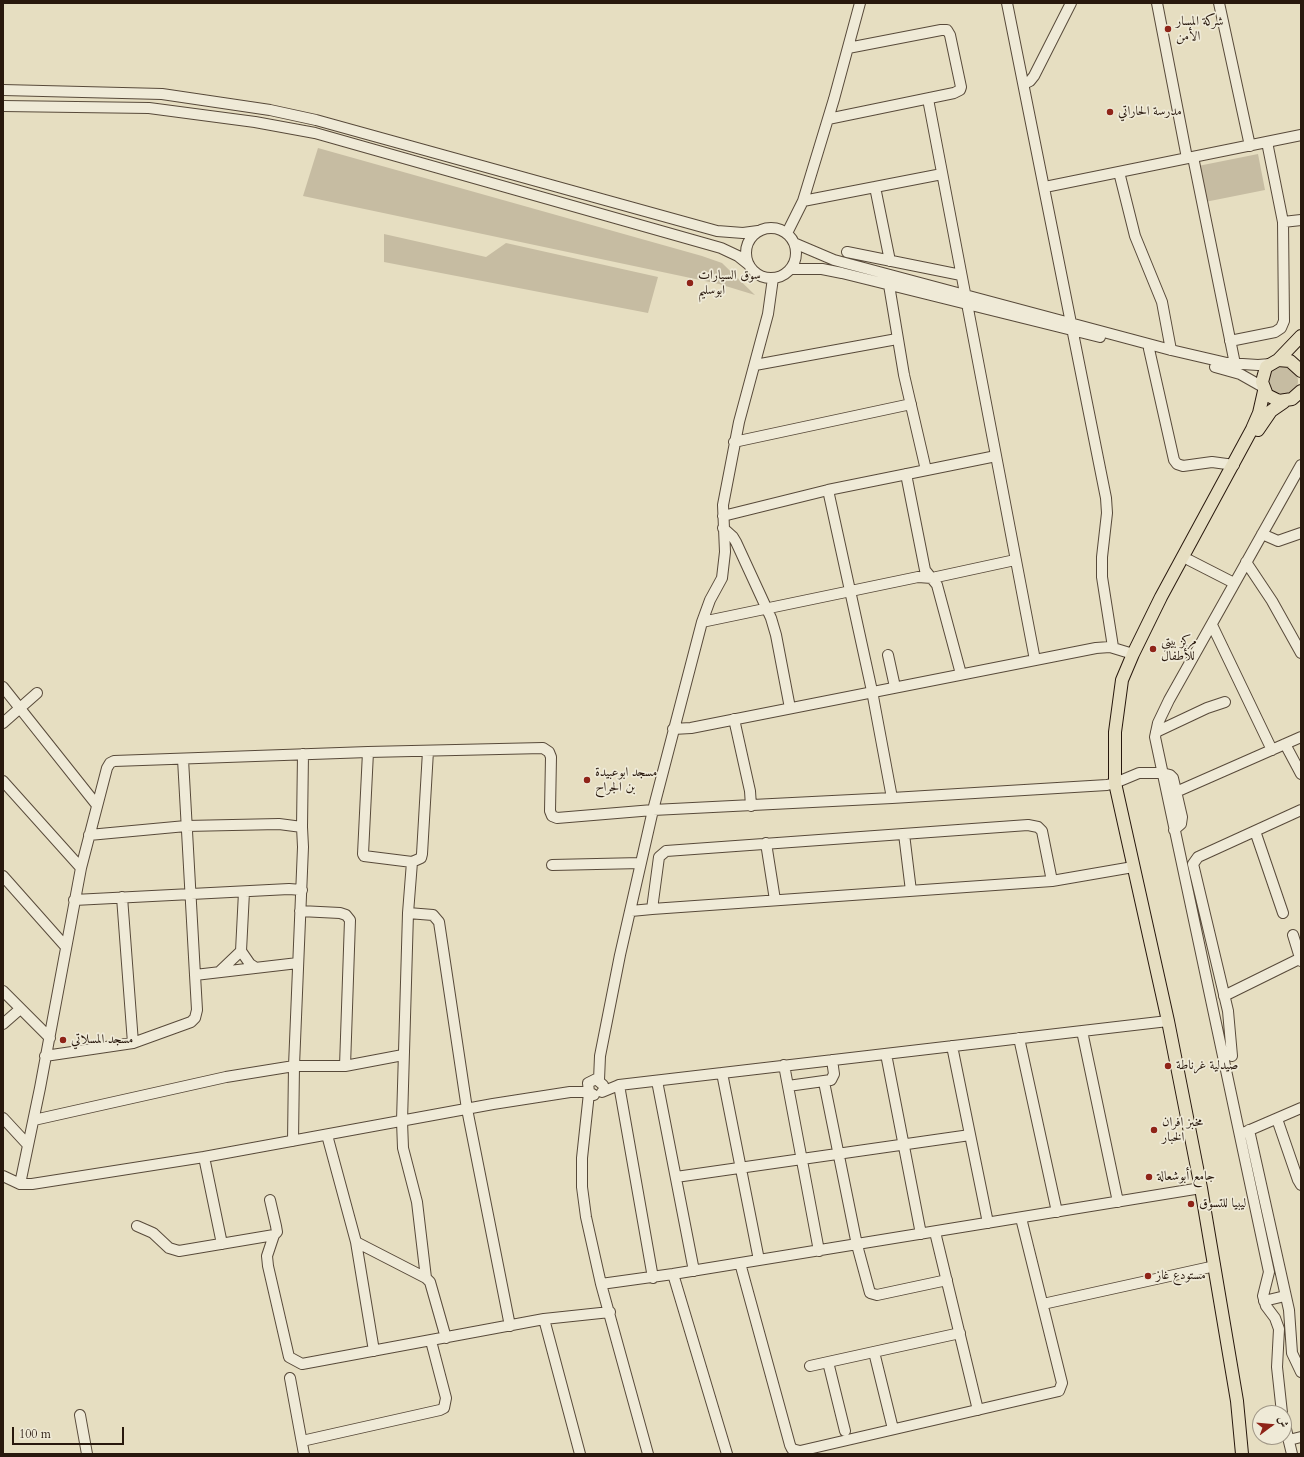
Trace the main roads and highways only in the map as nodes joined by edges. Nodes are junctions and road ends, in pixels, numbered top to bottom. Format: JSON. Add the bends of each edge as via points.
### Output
{"nodes":[{"id":1,"x":1301,"y":336,"type":"edge"},
{"id":2,"x":1274,"y":362,"type":"junction"},
{"id":3,"x":1301,"y":371,"type":"edge"},
{"id":4,"x":1264,"y":389,"type":"junction"},
{"id":5,"x":1299,"y":395,"type":"edge"},
{"id":6,"x":1284,"y":402,"type":"junction"},
{"id":7,"x":1121,"y":691,"type":"junction"},
{"id":8,"x":1242,"y":1454,"type":"edge"}],
"edges":[{"from":1,"to":2,"type":"main road"},
{"from":2,"to":3,"type":"main road","via":[[1290,361]]},
{"from":2,"to":4,"type":"main road","via":[[1262,377]]},
{"from":4,"to":6,"type":"main road","via":[[1274,400]]},
{"from":4,"to":7,"type":"main road","via":[[1256,421],[1161,597],[1133,654],[1122,680]]},
{"from":5,"to":6,"type":"main road"},
{"from":6,"to":7,"type":"main road","via":[[1271,411],[1261,425]]},
{"from":7,"to":8,"type":"main road","via":[[1115,721],[1116,783],[1168,1021],[1201,1188],[1237,1401]]}]}
